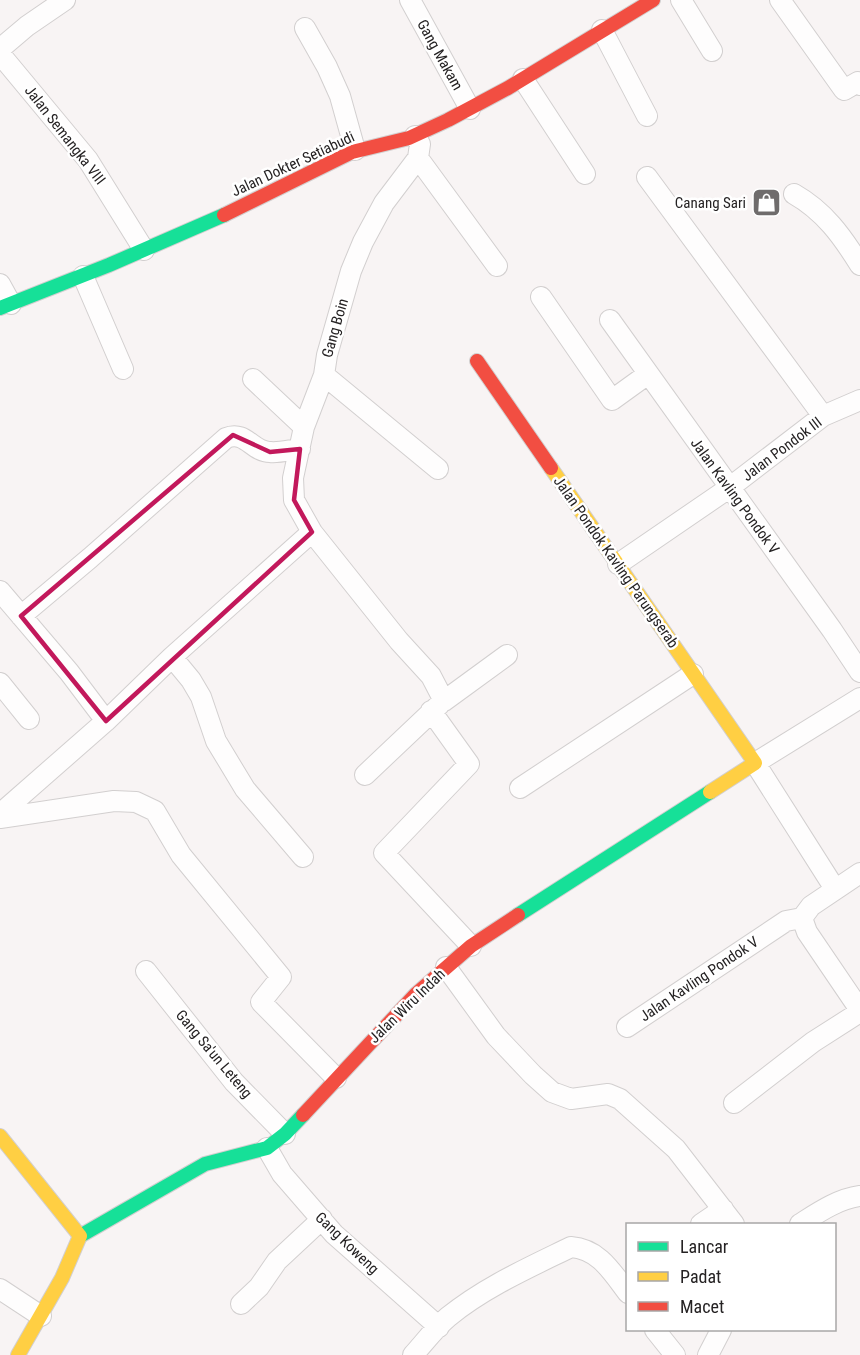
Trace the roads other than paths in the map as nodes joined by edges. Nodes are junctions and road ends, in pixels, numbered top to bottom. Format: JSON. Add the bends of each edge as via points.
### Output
{"nodes":[{"id":1,"x":66,"y":0,"type":"edge"},
{"id":2,"x":410,"y":0,"type":"edge"},
{"id":3,"x":653,"y":0,"type":"edge"},
{"id":4,"x":681,"y":0,"type":"edge"},
{"id":5,"x":780,"y":0,"type":"edge"},
{"id":6,"x":304,"y":28,"type":"dead end"},
{"id":7,"x":602,"y":30,"type":"junction"},
{"id":8,"x":0,"y":49,"type":"edge"},
{"id":9,"x":712,"y":51,"type":"dead end"},
{"id":10,"x":0,"y":54,"type":"edge"},
{"id":11,"x":523,"y":79,"type":"junction"},
{"id":12,"x":852,"y":88,"type":"edge"},
{"id":13,"x":470,"y":109,"type":"junction"},
{"id":14,"x":647,"y":116,"type":"dead end"},
{"id":15,"x":415,"y":136,"type":"junction"},
{"id":16,"x":355,"y":150,"type":"junction"},
{"id":17,"x":418,"y":158,"type":"junction"},
{"id":18,"x":585,"y":174,"type":"dead end"},
{"id":19,"x":647,"y":177,"type":"dead end"},
{"id":20,"x":794,"y":194,"type":"dead end"},
{"id":21,"x":144,"y":250,"type":"junction"},
{"id":22,"x":860,"y":265,"type":"edge"},
{"id":23,"x":497,"y":266,"type":"dead end"},
{"id":24,"x":83,"y":276,"type":"junction"},
{"id":25,"x":0,"y":284,"type":"edge"},
{"id":26,"x":541,"y":297,"type":"dead end"},
{"id":27,"x":6,"y":306,"type":"edge"},
{"id":28,"x":610,"y":320,"type":"dead end"},
{"id":29,"x":477,"y":361,"type":"dead end"},
{"id":30,"x":123,"y":369,"type":"dead end"},
{"id":31,"x":648,"y":374,"type":"junction"},
{"id":32,"x":324,"y":375,"type":"junction"},
{"id":33,"x":253,"y":379,"type":"dead end"},
{"id":34,"x":860,"y":400,"type":"edge"},
{"id":35,"x":823,"y":416,"type":"junction"},
{"id":36,"x":304,"y":427,"type":"junction"},
{"id":37,"x":300,"y":449,"type":"junction"},
{"id":38,"x":438,"y":469,"type":"dead end"},
{"id":39,"x":729,"y":488,"type":"junction"},
{"id":40,"x":312,"y":532,"type":"junction"},
{"id":41,"x":618,"y":564,"type":"junction"},
{"id":42,"x":0,"y":591,"type":"edge"},
{"id":43,"x":21,"y":616,"type":"junction"},
{"id":44,"x":507,"y":655,"type":"dead end"},
{"id":45,"x":172,"y":657,"type":"junction"},
{"id":46,"x":860,"y":672,"type":"edge"},
{"id":47,"x":693,"y":674,"type":"junction"},
{"id":48,"x":0,"y":683,"type":"edge"},
{"id":49,"x":860,"y":698,"type":"edge"},
{"id":50,"x":437,"y":706,"type":"junction"},
{"id":51,"x":29,"y":719,"type":"dead end"},
{"id":52,"x":106,"y":721,"type":"junction"},
{"id":53,"x":747,"y":768,"type":"junction"},
{"id":54,"x":365,"y":775,"type":"dead end"},
{"id":55,"x":520,"y":788,"type":"dead end"},
{"id":56,"x":0,"y":816,"type":"edge"},
{"id":57,"x":303,"y":857,"type":"dead end"},
{"id":58,"x":860,"y":873,"type":"edge"},
{"id":59,"x":835,"y":890,"type":"junction"},
{"id":60,"x":802,"y":918,"type":"junction"},
{"id":61,"x":471,"y":946,"type":"junction"},
{"id":62,"x":447,"y":967,"type":"junction"},
{"id":63,"x":147,"y":971,"type":"dead end"},
{"id":64,"x":860,"y":1011,"type":"edge"},
{"id":65,"x":627,"y":1027,"type":"dead end"},
{"id":66,"x":336,"y":1078,"type":"junction"},
{"id":67,"x":734,"y":1103,"type":"dead end"},
{"id":68,"x":285,"y":1134,"type":"junction"},
{"id":69,"x":0,"y":1136,"type":"edge"},
{"id":70,"x":267,"y":1148,"type":"junction"},
{"id":71,"x":860,"y":1196,"type":"edge"},
{"id":72,"x":728,"y":1217,"type":"edge"},
{"id":73,"x":322,"y":1219,"type":"junction"},
{"id":74,"x":704,"y":1223,"type":"edge"},
{"id":75,"x":802,"y":1223,"type":"edge"},
{"id":76,"x":80,"y":1236,"type":"junction"},
{"id":77,"x":0,"y":1289,"type":"edge"},
{"id":78,"x":626,"y":1292,"type":"edge"},
{"id":79,"x":241,"y":1304,"type":"dead end"},
{"id":80,"x":41,"y":1316,"type":"junction"},
{"id":81,"x":439,"y":1327,"type":"junction"},
{"id":82,"x":657,"y":1331,"type":"edge"},
{"id":83,"x":720,"y":1331,"type":"edge"},
{"id":84,"x":18,"y":1355,"type":"edge"},
{"id":85,"x":413,"y":1355,"type":"edge"},
{"id":86,"x":675,"y":1355,"type":"edge"},
{"id":87,"x":708,"y":1355,"type":"edge"}],
"edges":[{"from":1,"to":8,"type":"street"},
{"from":2,"to":13,"type":"street","name":"Gang Makam"},
{"from":3,"to":7,"type":"street","name":"Jalan Dokter Setiabudi"},
{"from":4,"to":9,"type":"street"},
{"from":5,"to":12,"type":"street"},
{"from":6,"to":16,"type":"street","via":[[340,96]]},
{"from":7,"to":11,"type":"street","name":"Jalan Dokter Setiabudi"},
{"from":7,"to":14,"type":"street"},
{"from":10,"to":21,"type":"street","name":"Jalan Semangka VIII","via":[[88,160]]},
{"from":11,"to":13,"type":"street","name":"Jalan Dokter Setiabudi"},
{"from":11,"to":18,"type":"street"},
{"from":13,"to":15,"type":"street","name":"Jalan Dokter Setiabudi"},
{"from":15,"to":16,"type":"street","name":"Jalan Dokter Setiabudi"},
{"from":15,"to":17,"type":"street","via":[[420,144]]},
{"from":16,"to":21,"type":"street","name":"Jalan Dokter Setiabudi"},
{"from":17,"to":23,"type":"street"},
{"from":17,"to":32,"type":"street","name":"Gang Boin","via":[[384,203],[359,252]]},
{"from":19,"to":35,"type":"street"},
{"from":20,"to":22,"type":"street","via":[[827,219]]},
{"from":21,"to":24,"type":"street","name":"Jalan Dokter Setiabudi"},
{"from":24,"to":27,"type":"street","name":"Jalan Dokter Setiabudi"},
{"from":24,"to":30,"type":"street"},
{"from":25,"to":27,"type":"street"},
{"from":26,"to":31,"type":"street","via":[[612,400]]},
{"from":28,"to":31,"type":"street","name":"Jalan Kavling Pondok V"},
{"from":29,"to":41,"type":"street","name":"Jalan Pondok Kavling Parungserab"},
{"from":31,"to":39,"type":"street","name":"Jalan Kavling Pondok V"},
{"from":32,"to":36,"type":"street","name":"Gang Boin"},
{"from":32,"to":38,"type":"street"},
{"from":33,"to":36,"type":"street"},
{"from":34,"to":35,"type":"street","name":"Jalan Pondok III"},
{"from":35,"to":39,"type":"street","name":"Jalan Pondok III"},
{"from":36,"to":37,"type":"street","name":"Gang Boin"},
{"from":37,"to":40,"type":"street","name":"Gang Boin","via":[[293,478],[294,500]]},
{"from":37,"to":43,"type":"street","via":[[263,451],[242,436],[226,438]]},
{"from":39,"to":41,"type":"street","name":"Jalan Pondok III"},
{"from":39,"to":46,"type":"street","name":"Jalan Kavling Pondok V"},
{"from":40,"to":45,"type":"street"},
{"from":40,"to":50,"type":"street","name":"Gang Boin","via":[[431,676]]},
{"from":41,"to":47,"type":"street","name":"Jalan Pondok Kavling Parungserab"},
{"from":42,"to":43,"type":"street"},
{"from":43,"to":52,"type":"street"},
{"from":44,"to":50,"type":"street"},
{"from":45,"to":52,"type":"street"},
{"from":45,"to":57,"type":"street","via":[[201,697],[216,741],[245,789]]},
{"from":47,"to":53,"type":"street","name":"Jalan Pondok Kavling Parungserab"},
{"from":47,"to":55,"type":"street"},
{"from":48,"to":51,"type":"street"},
{"from":49,"to":53,"type":"street","name":"Jalan Wiru Indah"},
{"from":50,"to":54,"type":"street"},
{"from":50,"to":61,"type":"street","name":"Gang Boin","via":[[469,764],[384,854]]},
{"from":52,"to":56,"type":"street"},
{"from":53,"to":59,"type":"street","name":"Jalan Pondok Kavling Parungserab"},
{"from":53,"to":61,"type":"street","name":"Jalan Wiru Indah"},
{"from":56,"to":66,"type":"street","via":[[114,801],[136,802],[155,811],[181,855],[281,977],[261,1002]]},
{"from":58,"to":59,"type":"street","name":"Jalan Kavling Pondok V"},
{"from":59,"to":60,"type":"street","name":"Jalan Kavling Pondok V"},
{"from":60,"to":64,"type":"street","via":[[807,932]]},
{"from":60,"to":65,"type":"street","name":"Jalan Kavling Pondok V","via":[[786,921]]},
{"from":61,"to":62,"type":"street","name":"Jalan Wiru Indah"},
{"from":62,"to":66,"type":"street","name":"Jalan Wiru Indah"},
{"from":62,"to":72,"type":"street","via":[[496,1036],[552,1092],[571,1099],[608,1094],[620,1099],[676,1149]]},
{"from":63,"to":68,"type":"street","name":"Gang Sa'un Leteng","via":[[234,1082]]},
{"from":64,"to":67,"type":"street"},
{"from":66,"to":68,"type":"street","name":"Jalan Wiru Indah"},
{"from":68,"to":70,"type":"street","name":"Jalan Wiru Indah"},
{"from":69,"to":76,"type":"street"},
{"from":70,"to":73,"type":"street","name":"Gang Koweng","via":[[282,1174]]},
{"from":70,"to":76,"type":"street","name":"Jalan Wiru Indah","via":[[204,1164]]},
{"from":71,"to":75,"type":"street","via":[[849,1197]]},
{"from":72,"to":74,"type":"street"},
{"from":73,"to":79,"type":"street","via":[[277,1261]]},
{"from":73,"to":81,"type":"street","name":"Gang Koweng"},
{"from":76,"to":80,"type":"street"},
{"from":77,"to":80,"type":"street"},
{"from":78,"to":81,"type":"street","via":[[600,1257],[571,1247],[496,1283]]},
{"from":80,"to":84,"type":"street"},
{"from":81,"to":85,"type":"street"},
{"from":82,"to":86,"type":"street"},
{"from":83,"to":87,"type":"street"}]}
